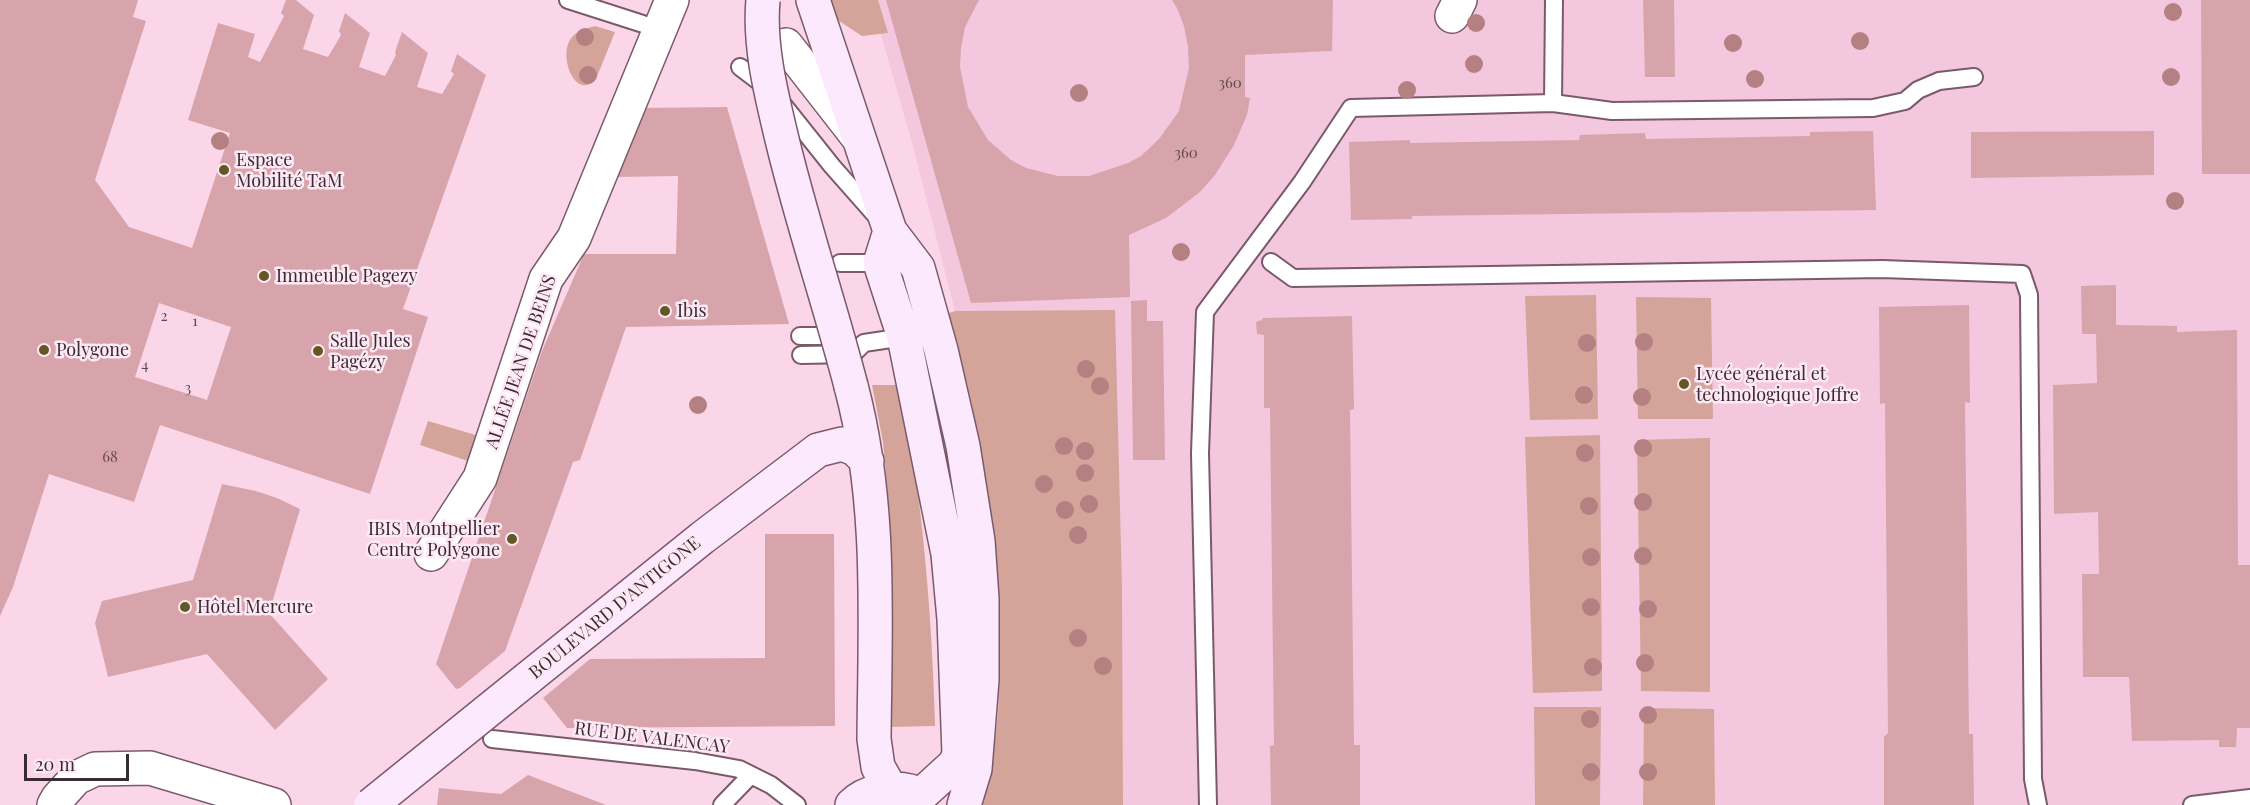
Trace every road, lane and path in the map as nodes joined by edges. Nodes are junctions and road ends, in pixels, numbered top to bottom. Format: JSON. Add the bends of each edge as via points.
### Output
{"nodes":[{"id":1,"x":568,"y":0,"type":"edge"},
{"id":2,"x":672,"y":0,"type":"edge"},
{"id":3,"x":763,"y":0,"type":"edge"},
{"id":4,"x":813,"y":0,"type":"edge"},
{"id":5,"x":1554,"y":0,"type":"edge"},
{"id":6,"x":643,"y":24,"type":"dead end"},
{"id":7,"x":786,"y":45,"type":"dead end"},
{"id":8,"x":740,"y":67,"type":"dead end"},
{"id":9,"x":1974,"y":77,"type":"dead end"},
{"id":10,"x":1553,"y":103,"type":"junction"},
{"id":11,"x":862,"y":143,"type":"junction"},
{"id":12,"x":890,"y":231,"type":"junction"},
{"id":13,"x":1272,"y":262,"type":"dead end"},
{"id":14,"x":840,"y":263,"type":"dead end"},
{"id":15,"x":880,"y":263,"type":"junction"},
{"id":16,"x":800,"y":336,"type":"dead end"},
{"id":17,"x":904,"y":337,"type":"junction"},
{"id":18,"x":864,"y":343,"type":"junction"},
{"id":19,"x":941,"y":350,"type":"junction"},
{"id":20,"x":801,"y":355,"type":"dead end"},
{"id":21,"x":867,"y":461,"type":"junction"},
{"id":22,"x":431,"y":554,"type":"dead end"},
{"id":23,"x":492,"y":739,"type":"dead end"},
{"id":24,"x":751,"y":776,"type":"junction"},
{"id":25,"x":916,"y":796,"type":"edge"},
{"id":26,"x":2250,"y":798,"type":"edge"},
{"id":27,"x":54,"y":805,"type":"edge"},
{"id":28,"x":274,"y":805,"type":"edge"},
{"id":29,"x":371,"y":805,"type":"edge"},
{"id":30,"x":722,"y":805,"type":"edge"},
{"id":31,"x":797,"y":805,"type":"edge"},
{"id":32,"x":852,"y":805,"type":"edge"},
{"id":33,"x":964,"y":805,"type":"edge"},
{"id":34,"x":1208,"y":805,"type":"edge"},
{"id":35,"x":2038,"y":805,"type":"edge"},
{"id":36,"x":2192,"y":805,"type":"edge"}],
"edges":[{"from":1,"to":6,"type":"lane"},
{"from":2,"to":22,"type":"street","name":"ALLÉE JEAN DE BEINS","via":[[574,238],[546,279],[480,478]]},
{"from":3,"to":21,"type":"street","bridge":true,"via":[[769,84],[795,195],[851,386]]},
{"from":4,"to":11,"type":"street"},
{"from":5,"to":10,"type":"lane"},
{"from":7,"to":11,"type":"street"},
{"from":8,"to":12,"type":"lane","via":[[773,92]]},
{"from":9,"to":10,"type":"lane","via":[[1939,81],[1905,101],[1873,108],[1612,111]]},
{"from":10,"to":34,"type":"lane","via":[[1351,108],[1302,182],[1205,312],[1200,453]]},
{"from":11,"to":12,"type":"street"},
{"from":12,"to":15,"type":"street"},
{"from":12,"to":19,"type":"street","via":[[918,268]]},
{"from":13,"to":35,"type":"lane","via":[[1293,278],[1882,269],[2022,274],[2029,296],[2033,779]]},
{"from":14,"to":15,"type":"lane"},
{"from":15,"to":17,"type":"street"},
{"from":16,"to":18,"type":"lane","via":[[852,336]]},
{"from":17,"to":18,"type":"lane"},
{"from":17,"to":19,"type":"lane"},
{"from":17,"to":25,"type":"street","via":[[948,554],[960,736],[955,764]]},
{"from":18,"to":20,"type":"lane","via":[[853,354]]},
{"from":19,"to":33,"type":"street","via":[[963,446],[981,572],[980,702],[975,769]]},
{"from":21,"to":25,"type":"street","via":[[875,537],[874,739],[878,767]]},
{"from":21,"to":29,"type":"street","name":"BOULEVARD D'ANTIGONE","bridge":true,"via":[[855,449],[842,444],[818,450],[730,516]]},
{"from":23,"to":24,"type":"lane","name":"RUE DE VALENCAY","via":[[695,761],[739,769]]},
{"from":24,"to":30,"type":"lane"},
{"from":24,"to":31,"type":"lane","name":"RUE DE VALENCAY","via":[[771,785]]},
{"from":25,"to":32,"type":"street","via":[[865,796]]},
{"from":26,"to":36,"type":"lane"},
{"from":27,"to":28,"type":"street","via":[[76,778],[96,769],[150,768]]}]}
